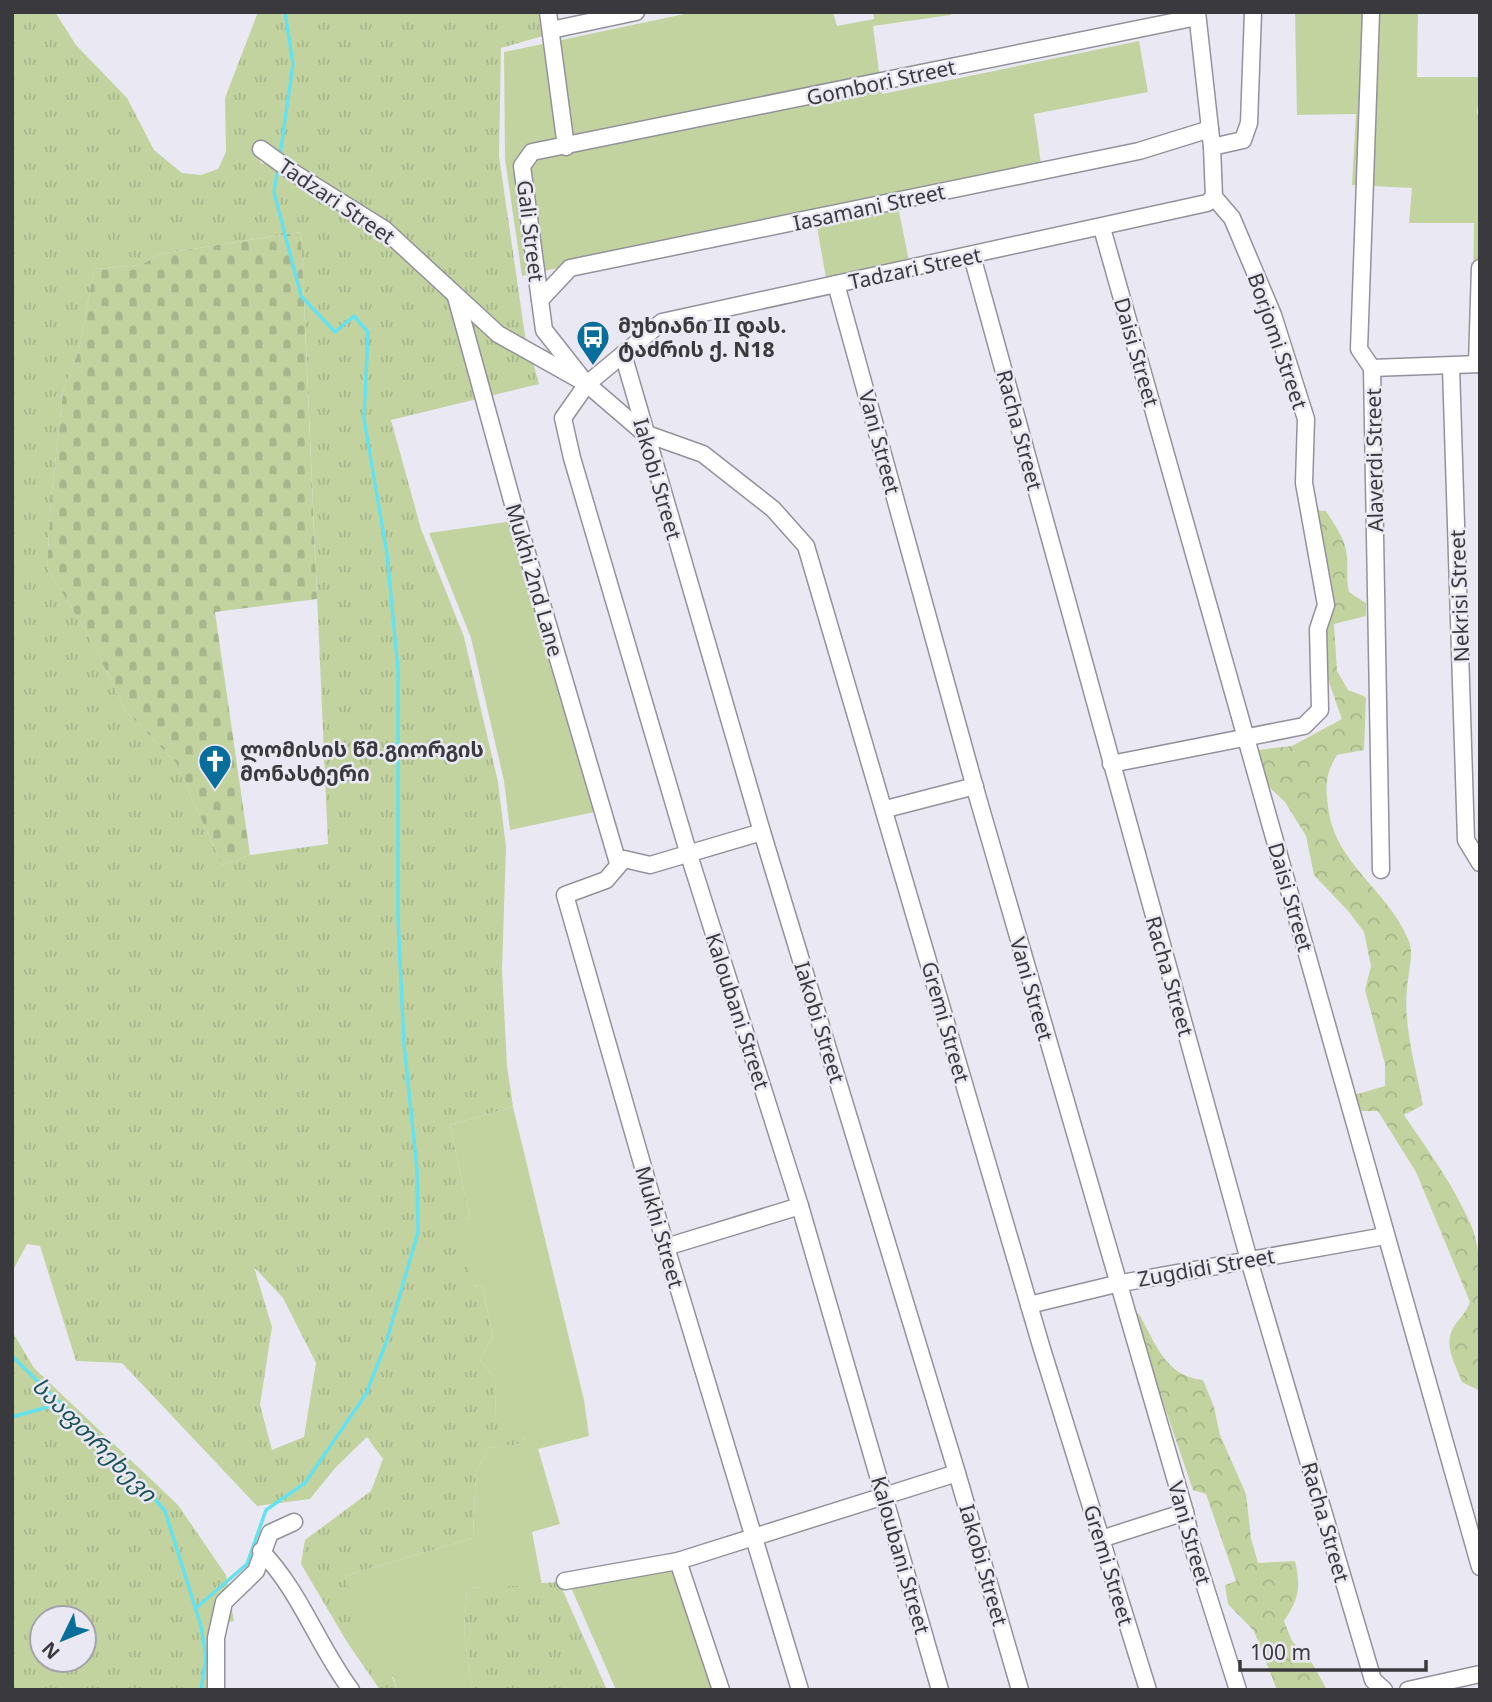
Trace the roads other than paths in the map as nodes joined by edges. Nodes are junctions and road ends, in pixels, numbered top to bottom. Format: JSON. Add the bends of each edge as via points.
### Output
{"nodes":[{"id":1,"x":548,"y":12,"type":"edge"},
{"id":2,"x":636,"y":12,"type":"edge"},
{"id":3,"x":1253,"y":12,"type":"edge"},
{"id":4,"x":1371,"y":12,"type":"edge"},
{"id":5,"x":1197,"y":15,"type":"edge"},
{"id":6,"x":551,"y":30,"type":"junction"},
{"id":7,"x":1210,"y":129,"type":"junction"},
{"id":8,"x":566,"y":147,"type":"junction"},
{"id":9,"x":1212,"y":147,"type":"junction"},
{"id":10,"x":261,"y":149,"type":"dead end"},
{"id":11,"x":1214,"y":197,"type":"junction"},
{"id":12,"x":1102,"y":228,"type":"junction"},
{"id":13,"x":972,"y":256,"type":"junction"},
{"id":14,"x":1480,"y":268,"type":"edge"},
{"id":15,"x":836,"y":284,"type":"junction"},
{"id":16,"x":456,"y":297,"type":"junction"},
{"id":17,"x":540,"y":300,"type":"junction"},
{"id":18,"x":624,"y":354,"type":"junction"},
{"id":19,"x":1478,"y":364,"type":"edge"},
{"id":20,"x":1451,"y":367,"type":"junction"},
{"id":21,"x":1372,"y":368,"type":"junction"},
{"id":22,"x":587,"y":384,"type":"junction"},
{"id":23,"x":644,"y":433,"type":"junction"},
{"id":24,"x":1247,"y":739,"type":"junction"},
{"id":25,"x":1111,"y":764,"type":"junction"},
{"id":26,"x":975,"y":786,"type":"junction"},
{"id":27,"x":886,"y":809,"type":"junction"},
{"id":28,"x":762,"y":832,"type":"junction"},
{"id":29,"x":688,"y":855,"type":"junction"},
{"id":30,"x":618,"y":863,"type":"junction"},
{"id":31,"x":1480,"y":863,"type":"edge"},
{"id":32,"x":1381,"y":870,"type":"dead end"},
{"id":33,"x":800,"y":1206,"type":"junction"},
{"id":34,"x":1385,"y":1236,"type":"junction"},
{"id":35,"x":666,"y":1247,"type":"junction"},
{"id":36,"x":1249,"y":1259,"type":"junction"},
{"id":37,"x":1116,"y":1284,"type":"junction"},
{"id":38,"x":1029,"y":1305,"type":"junction"},
{"id":39,"x":957,"y":1473,"type":"junction"},
{"id":40,"x":884,"y":1495,"type":"junction"},
{"id":41,"x":1185,"y":1512,"type":"junction"},
{"id":42,"x":294,"y":1522,"type":"dead end"},
{"id":43,"x":754,"y":1536,"type":"junction"},
{"id":44,"x":1101,"y":1539,"type":"junction"},
{"id":45,"x":261,"y":1551,"type":"junction"},
{"id":46,"x":678,"y":1561,"type":"junction"},
{"id":47,"x":1480,"y":1567,"type":"edge"},
{"id":48,"x":565,"y":1581,"type":"dead end"},
{"id":49,"x":1480,"y":1674,"type":"edge"},
{"id":50,"x":216,"y":1690,"type":"edge"},
{"id":51,"x":352,"y":1690,"type":"edge"},
{"id":52,"x":721,"y":1690,"type":"edge"},
{"id":53,"x":800,"y":1690,"type":"edge"},
{"id":54,"x":940,"y":1690,"type":"edge"},
{"id":55,"x":1020,"y":1690,"type":"edge"},
{"id":56,"x":1148,"y":1690,"type":"edge"},
{"id":57,"x":1238,"y":1690,"type":"edge"},
{"id":58,"x":1384,"y":1690,"type":"edge"},
{"id":59,"x":1408,"y":1690,"type":"edge"}],
"edges":[{"from":1,"to":6,"type":"street"},
{"from":2,"to":6,"type":"street"},
{"from":3,"to":9,"type":"street","via":[[1249,123],[1243,140]]},
{"from":4,"to":21,"type":"street","name":"Alaverdi Street","via":[[1359,349]]},
{"from":5,"to":7,"type":"street"},
{"from":5,"to":8,"type":"street","name":"Gombori Street"},
{"from":6,"to":8,"type":"street"},
{"from":7,"to":9,"type":"street"},
{"from":7,"to":17,"type":"street","name":"Iasamani Street","via":[[1139,151],[570,268]]},
{"from":8,"to":17,"type":"street","name":"Gali Street","via":[[532,152],[522,166]]},
{"from":9,"to":11,"type":"street"},
{"from":10,"to":16,"type":"street","name":"Tadzari Street","via":[[384,229]]},
{"from":11,"to":12,"type":"street","name":"Tadzari Street","via":[[1207,203]]},
{"from":11,"to":24,"type":"street","name":"Borjomi Street","via":[[1232,218],[1273,315],[1306,419],[1304,483],[1326,605],[1318,629],[1320,710],[1304,726]]},
{"from":12,"to":13,"type":"street","name":"Tadzari Street"},
{"from":12,"to":24,"type":"street","name":"Daisi Street"},
{"from":13,"to":15,"type":"street","name":"Tadzari Street"},
{"from":13,"to":25,"type":"street","name":"Racha Street"},
{"from":14,"to":19,"type":"street"},
{"from":15,"to":18,"type":"street","name":"Tadzari Street","via":[[662,323]]},
{"from":15,"to":26,"type":"street","name":"Vani Street"},
{"from":16,"to":22,"type":"street","name":"Tadzari Street","via":[[498,334]]},
{"from":16,"to":30,"type":"street","name":"Mukhi 2nd Lane"},
{"from":17,"to":22,"type":"street","name":"Gali Street","via":[[544,330]]},
{"from":18,"to":22,"type":"street","name":"Kaloubani Street"},
{"from":18,"to":23,"type":"street","name":"Iakobi Street"},
{"from":19,"to":20,"type":"street"},
{"from":20,"to":21,"type":"street"},
{"from":20,"to":31,"type":"street","name":"Nekrisi Street","via":[[1466,840]]},
{"from":21,"to":32,"type":"street","name":"Alaverdi Street"},
{"from":22,"to":23,"type":"street","name":"Tadzari Street"},
{"from":22,"to":29,"type":"street","name":"Kaloubani Street","via":[[563,418]]},
{"from":23,"to":27,"type":"street","name":"Gremi Street","via":[[702,454],[773,509],[806,546]]},
{"from":23,"to":28,"type":"street","name":"Iakobi Street"},
{"from":24,"to":25,"type":"street","name":"Borjomi Street"},
{"from":24,"to":34,"type":"street","name":"Daisi Street"},
{"from":25,"to":36,"type":"street","name":"Racha Street"},
{"from":26,"to":27,"type":"street"},
{"from":26,"to":37,"type":"street","name":"Vani Street"},
{"from":27,"to":38,"type":"street","name":"Gremi Street"},
{"from":28,"to":29,"type":"street"},
{"from":28,"to":39,"type":"street","name":"Iakobi Street"},
{"from":29,"to":30,"type":"street","via":[[650,865],[624,859]]},
{"from":29,"to":33,"type":"street","name":"Kaloubani Street"},
{"from":30,"to":35,"type":"street","name":"Mukhi Street","via":[[606,880],[565,895]]},
{"from":33,"to":35,"type":"street"},
{"from":33,"to":40,"type":"street","name":"Kaloubani Street"},
{"from":34,"to":36,"type":"street","name":"Zugdidi Street"},
{"from":34,"to":47,"type":"street","name":"Daisi Street"},
{"from":35,"to":43,"type":"street","name":"Mukhi Street"},
{"from":36,"to":37,"type":"street","name":"Zugdidi Street"},
{"from":36,"to":58,"type":"street","name":"Racha Street","via":[[1373,1680]]},
{"from":37,"to":38,"type":"street","name":"Zugdidi Street"},
{"from":37,"to":41,"type":"street","name":"Vani Street"},
{"from":38,"to":44,"type":"street","name":"Gremi Street"},
{"from":39,"to":40,"type":"street"},
{"from":39,"to":55,"type":"street","name":"Iakobi Street"},
{"from":40,"to":43,"type":"street"},
{"from":40,"to":54,"type":"street","name":"Kaloubani Street"},
{"from":41,"to":44,"type":"street"},
{"from":41,"to":57,"type":"street","name":"Vani Street"},
{"from":42,"to":45,"type":"street","via":[[270,1533]]},
{"from":43,"to":46,"type":"street"},
{"from":43,"to":53,"type":"street","name":"Mukhi Street"},
{"from":44,"to":56,"type":"street","name":"Gremi Street"},
{"from":45,"to":50,"type":"street","via":[[256,1571],[224,1602],[216,1638]]},
{"from":45,"to":51,"type":"street","via":[[282,1572],[323,1651]]},
{"from":46,"to":48,"type":"street"},
{"from":46,"to":52,"type":"street"},
{"from":49,"to":59,"type":"street"}]}
